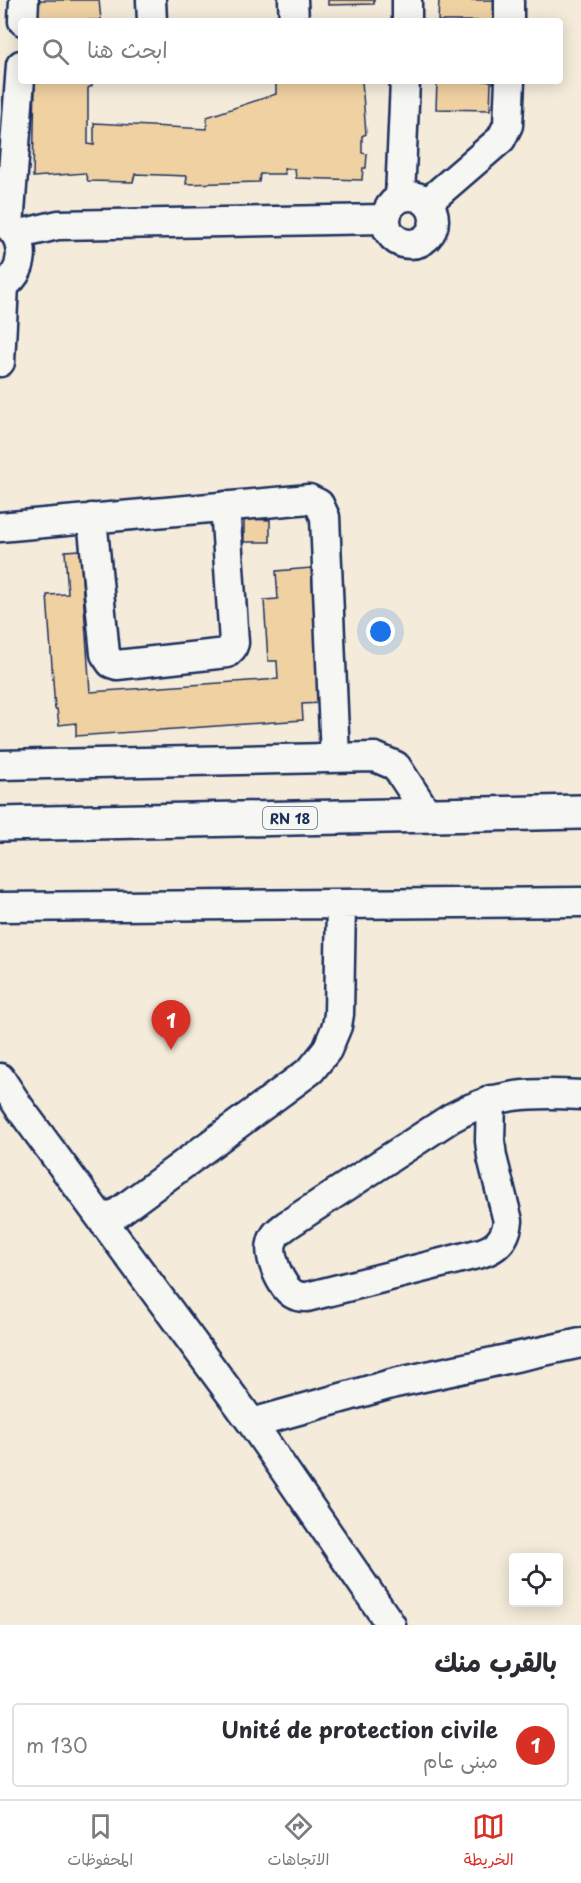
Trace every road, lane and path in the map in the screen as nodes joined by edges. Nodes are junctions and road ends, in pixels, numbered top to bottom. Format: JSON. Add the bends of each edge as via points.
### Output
{"nodes":[{"id":1,"x":24,"y":0,"type":"edge"},
{"id":2,"x":152,"y":0,"type":"edge"},
{"id":3,"x":293,"y":0,"type":"edge"},
{"id":4,"x":407,"y":0,"type":"edge"},
{"id":5,"x":509,"y":0,"type":"edge"},
{"id":6,"x":23,"y":18,"type":"edge"},
{"id":7,"x":152,"y":18,"type":"edge"},
{"id":8,"x":294,"y":18,"type":"edge"},
{"id":9,"x":407,"y":18,"type":"edge"},
{"id":10,"x":509,"y":18,"type":"edge"},
{"id":11,"x":19,"y":84,"type":"edge"},
{"id":12,"x":405,"y":84,"type":"edge"},
{"id":13,"x":510,"y":84,"type":"edge"},
{"id":14,"x":404,"y":206,"type":"junction"},
{"id":15,"x":8,"y":227,"type":"edge"},
{"id":16,"x":2,"y":286,"type":"edge"},
{"id":17,"x":0,"y":362,"type":"edge"},
{"id":18,"x":225,"y":506,"type":"junction"},
{"id":19,"x":92,"y":518,"type":"junction"},
{"id":20,"x":0,"y":527,"type":"edge"},
{"id":21,"x":335,"y":758,"type":"junction"},
{"id":22,"x":0,"y":765,"type":"edge"},
{"id":23,"x":581,"y":812,"type":"edge"},
{"id":24,"x":428,"y":815,"type":"junction"},
{"id":25,"x":0,"y":824,"type":"edge"},
{"id":26,"x":581,"y":902,"type":"edge"},
{"id":27,"x":341,"y":904,"type":"junction"},
{"id":28,"x":0,"y":907,"type":"edge"},
{"id":29,"x":0,"y":1078,"type":"edge"},
{"id":30,"x":581,"y":1095,"type":"edge"},
{"id":31,"x":491,"y":1100,"type":"junction"},
{"id":32,"x":104,"y":1223,"type":"junction"},
{"id":33,"x":581,"y":1343,"type":"edge"},
{"id":34,"x":252,"y":1423,"type":"junction"},
{"id":35,"x":391,"y":1625,"type":"edge"}],
"edges":[{"from":1,"to":6,"type":"street"},
{"from":2,"to":7,"type":"street"},
{"from":3,"to":8,"type":"street"},
{"from":4,"to":9,"type":"street"},
{"from":5,"to":10,"type":"street"},
{"from":11,"to":15,"type":"street"},
{"from":12,"to":14,"type":"street"},
{"from":13,"to":14,"type":"street","via":[[508,125],[501,139]]},
{"from":14,"to":15,"type":"street"},
{"from":15,"to":16,"type":"street","via":[[21,245],[21,257],[19,268]]},
{"from":16,"to":17,"type":"street"},
{"from":18,"to":19,"type":"street"},
{"from":18,"to":19,"type":"street","via":[[232,648],[227,653],[117,665],[105,654]]},
{"from":18,"to":21,"type":"street","via":[[309,499],[319,504],[325,517]]},
{"from":19,"to":20,"type":"street"},
{"from":21,"to":22,"type":"street"},
{"from":21,"to":24,"type":"street","via":[[375,757],[396,766]]},
{"from":23,"to":24,"type":"main road","number":"RN 18"},
{"from":24,"to":25,"type":"main road","number":"RN 18"},
{"from":26,"to":27,"type":"street"},
{"from":27,"to":28,"type":"street"},
{"from":27,"to":32,"type":"street","via":[[339,1014],[327,1050],[310,1070]]},
{"from":29,"to":32,"type":"street"},
{"from":30,"to":31,"type":"street","via":[[527,1094]]},
{"from":31,"to":31,"type":"street","via":[[451,1118],[278,1231],[270,1251],[287,1289],[307,1297],[481,1253],[497,1245],[508,1221],[492,1157]]},
{"from":32,"to":34,"type":"street"},
{"from":33,"to":34,"type":"street","via":[[395,1383]]},
{"from":34,"to":35,"type":"street"}]}
